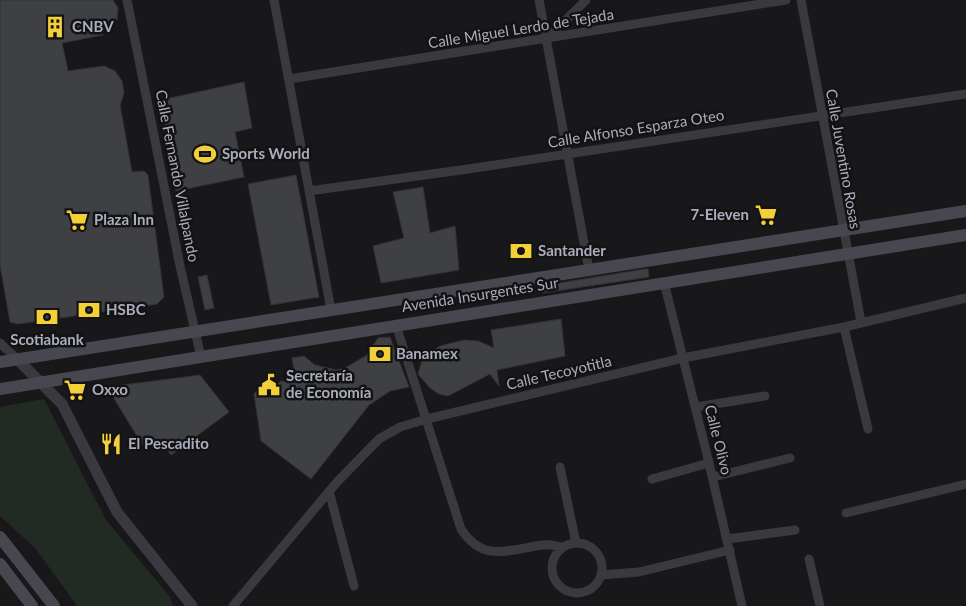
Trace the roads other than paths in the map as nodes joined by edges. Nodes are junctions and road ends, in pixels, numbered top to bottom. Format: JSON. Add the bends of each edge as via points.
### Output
{"nodes":[{"id":1,"x":127,"y":0,"type":"edge"},
{"id":2,"x":274,"y":0,"type":"edge"},
{"id":3,"x":539,"y":0,"type":"edge"},
{"id":4,"x":586,"y":0,"type":"edge"},
{"id":5,"x":786,"y":0,"type":"edge"},
{"id":6,"x":801,"y":0,"type":"edge"},
{"id":7,"x":547,"y":39,"type":"junction"},
{"id":8,"x":289,"y":79,"type":"junction"},
{"id":9,"x":966,"y":94,"type":"edge"},
{"id":10,"x":821,"y":115,"type":"junction"},
{"id":11,"x":568,"y":153,"type":"junction"},
{"id":12,"x":309,"y":191,"type":"junction"},
{"id":13,"x":966,"y":211,"type":"edge"},
{"id":14,"x":842,"y":230,"type":"junction"},
{"id":15,"x":966,"y":235,"type":"edge"},
{"id":16,"x":847,"y":254,"type":"junction"},
{"id":17,"x":589,"y":270,"type":"junction"},
{"id":18,"x":664,"y":282,"type":"junction"},
{"id":19,"x":966,"y":298,"type":"edge"},
{"id":20,"x":331,"y":310,"type":"junction"},
{"id":21,"x":861,"y":322,"type":"junction"},
{"id":22,"x":396,"y":325,"type":"junction"},
{"id":23,"x":844,"y":326,"type":"junction"},
{"id":24,"x":194,"y":332,"type":"junction"},
{"id":25,"x":0,"y":343,"type":"edge"},
{"id":26,"x":201,"y":357,"type":"junction"},
{"id":27,"x":683,"y":358,"type":"junction"},
{"id":28,"x":17,"y":360,"type":"junction"},
{"id":29,"x":0,"y":362,"type":"edge"},
{"id":30,"x":41,"y":383,"type":"junction"},
{"id":31,"x":0,"y":389,"type":"edge"},
{"id":32,"x":765,"y":396,"type":"dead end"},
{"id":33,"x":696,"y":408,"type":"junction"},
{"id":34,"x":427,"y":418,"type":"junction"},
{"id":35,"x":868,"y":429,"type":"dead end"},
{"id":36,"x":790,"y":458,"type":"dead end"},
{"id":37,"x":709,"y":463,"type":"junction"},
{"id":38,"x":560,"y":466,"type":"dead end"},
{"id":39,"x":713,"y":477,"type":"junction"},
{"id":40,"x":652,"y":479,"type":"dead end"},
{"id":41,"x":966,"y":484,"type":"edge"},
{"id":42,"x":329,"y":491,"type":"junction"},
{"id":43,"x":846,"y":512,"type":"dead end"},
{"id":44,"x":795,"y":530,"type":"dead end"},
{"id":45,"x":0,"y":537,"type":"edge"},
{"id":46,"x":727,"y":538,"type":"junction"},
{"id":47,"x":576,"y":543,"type":"junction"},
{"id":48,"x":563,"y":547,"type":"junction"},
{"id":49,"x":730,"y":550,"type":"junction"},
{"id":50,"x":809,"y":559,"type":"dead end"},
{"id":51,"x":0,"y":564,"type":"edge"},
{"id":52,"x":601,"y":575,"type":"junction"},
{"id":53,"x":354,"y":586,"type":"dead end"},
{"id":54,"x":185,"y":601,"type":"edge"},
{"id":55,"x":32,"y":606,"type":"edge"},
{"id":56,"x":54,"y":606,"type":"edge"},
{"id":57,"x":192,"y":606,"type":"edge"},
{"id":58,"x":233,"y":606,"type":"edge"},
{"id":59,"x":742,"y":606,"type":"edge"},
{"id":60,"x":820,"y":606,"type":"edge"}],
"edges":[{"from":1,"to":24,"type":"street","name":"Calle Fernando Villalpando"},
{"from":2,"to":8,"type":"street"},
{"from":3,"to":7,"type":"street"},
{"from":4,"to":7,"type":"street"},
{"from":5,"to":7,"type":"street","name":"Calle Miguel Lerdo de Tejada"},
{"from":6,"to":10,"type":"street","name":"Calle Juventino Rosas"},
{"from":7,"to":8,"type":"street","name":"Calle Miguel Lerdo de Tejada"},
{"from":7,"to":11,"type":"street"},
{"from":8,"to":12,"type":"street"},
{"from":9,"to":10,"type":"street","name":"Calle Alfonso Esparza Oteo"},
{"from":10,"to":11,"type":"street","name":"Calle Alfonso Esparza Oteo"},
{"from":10,"to":14,"type":"street","name":"Calle Juventino Rosas"},
{"from":11,"to":12,"type":"street","name":"Calle Alfonso Esparza Oteo"},
{"from":11,"to":17,"type":"street"},
{"from":12,"to":20,"type":"street"},
{"from":13,"to":14,"type":"main road","name":"Avenida Insurgentes Sur"},
{"from":14,"to":16,"type":"street","name":"Calle Juventino Rosas"},
{"from":14,"to":17,"type":"main road","name":"Avenida Insurgentes Sur"},
{"from":15,"to":16,"type":"main road","name":"Avenida Insurgentes Sur"},
{"from":16,"to":18,"type":"main road","name":"Avenida Insurgentes Sur"},
{"from":16,"to":21,"type":"street","name":"Calle Juventino Rosas"},
{"from":17,"to":20,"type":"main road","name":"Avenida Insurgentes Sur"},
{"from":18,"to":22,"type":"main road","name":"Avenida Insurgentes Sur"},
{"from":18,"to":27,"type":"street","name":"Calle Olivo"},
{"from":19,"to":21,"type":"street","name":"Calle Tecoyotitla"},
{"from":20,"to":24,"type":"main road","name":"Avenida Insurgentes Sur"},
{"from":21,"to":23,"type":"street","name":"Calle Tecoyotitla"},
{"from":22,"to":26,"type":"main road","name":"Avenida Insurgentes Sur"},
{"from":22,"to":34,"type":"street"},
{"from":23,"to":27,"type":"street","name":"Calle Tecoyotitla"},
{"from":23,"to":35,"type":"street"},
{"from":24,"to":26,"type":"street","name":"Calle Fernando Villalpando"},
{"from":24,"to":28,"type":"main road","name":"Avenida Insurgentes Sur"},
{"from":25,"to":28,"type":"street"},
{"from":26,"to":30,"type":"main road","name":"Avenida Insurgentes Sur"},
{"from":27,"to":33,"type":"street","name":"Calle Olivo"},
{"from":27,"to":34,"type":"street","name":"Calle Tecoyotitla"},
{"from":28,"to":29,"type":"main road","name":"Avenida Insurgentes Sur"},
{"from":28,"to":30,"type":"street"},
{"from":30,"to":31,"type":"main road","name":"Avenida Insurgentes Sur"},
{"from":30,"to":54,"type":"street","via":[[62,404],[117,512]]},
{"from":32,"to":33,"type":"street"},
{"from":33,"to":37,"type":"street","name":"Calle Olivo"},
{"from":34,"to":42,"type":"street","name":"Calle Tecoyotitla","via":[[379,439]]},
{"from":34,"to":48,"type":"street","via":[[461,529],[469,540],[481,549],[495,552],[545,545]]},
{"from":36,"to":39,"type":"street"},
{"from":37,"to":39,"type":"street","name":"Calle Olivo"},
{"from":37,"to":40,"type":"street"},
{"from":38,"to":47,"type":"street"},
{"from":39,"to":46,"type":"street","name":"Calle Olivo"},
{"from":41,"to":43,"type":"street"},
{"from":42,"to":53,"type":"street"},
{"from":42,"to":58,"type":"street","name":"Calle Tecoyotitla"},
{"from":44,"to":46,"type":"street"},
{"from":45,"to":56,"type":"main road"},
{"from":46,"to":49,"type":"street","name":"Calle Olivo"},
{"from":47,"to":48,"type":"street"},
{"from":47,"to":52,"type":"street","via":[[594,550],[601,562]]},
{"from":48,"to":52,"type":"street","via":[[552,566],[561,588],[568,592],[584,592],[597,583]]},
{"from":49,"to":52,"type":"street","via":[[639,572]]},
{"from":49,"to":59,"type":"street","name":"Calle Olivo"},
{"from":50,"to":60,"type":"street"},
{"from":51,"to":55,"type":"main road"},
{"from":54,"to":57,"type":"street"}]}
